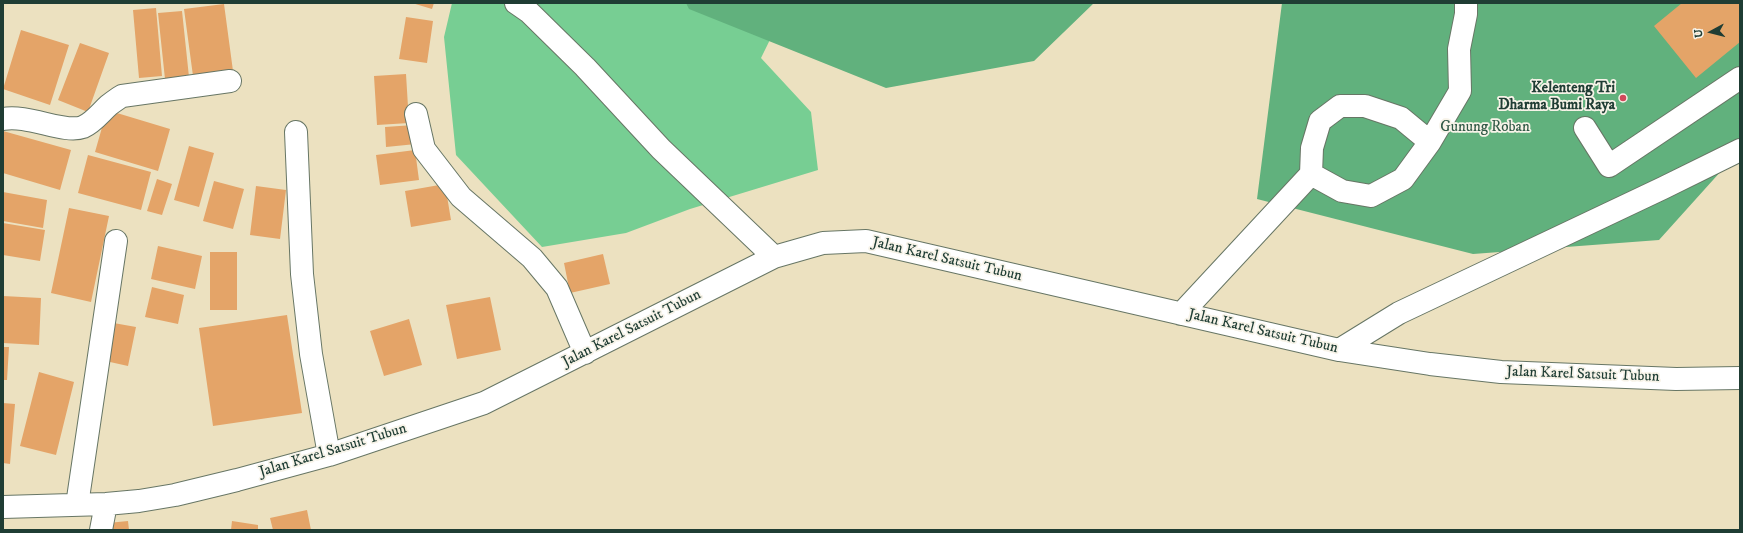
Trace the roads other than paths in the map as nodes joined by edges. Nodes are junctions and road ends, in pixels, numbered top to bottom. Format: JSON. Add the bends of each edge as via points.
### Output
{"nodes":[{"id":1,"x":516,"y":3,"type":"edge"},
{"id":2,"x":1466,"y":3,"type":"edge"},
{"id":3,"x":1740,"y":78,"type":"edge"},
{"id":4,"x":230,"y":81,"type":"dead end"},
{"id":5,"x":416,"y":114,"type":"dead end"},
{"id":6,"x":3,"y":120,"type":"edge"},
{"id":7,"x":1585,"y":128,"type":"dead end"},
{"id":8,"x":296,"y":132,"type":"dead end"},
{"id":9,"x":1430,"y":142,"type":"junction"},
{"id":10,"x":1740,"y":150,"type":"edge"},
{"id":11,"x":1311,"y":174,"type":"junction"},
{"id":12,"x":116,"y":241,"type":"dead end"},
{"id":13,"x":774,"y":257,"type":"junction"},
{"id":14,"x":1181,"y":314,"type":"junction"},
{"id":15,"x":1339,"y":350,"type":"junction"},
{"id":16,"x":585,"y":353,"type":"junction"},
{"id":17,"x":1740,"y":378,"type":"edge"},
{"id":18,"x":329,"y":455,"type":"junction"},
{"id":19,"x":106,"y":504,"type":"junction"},
{"id":20,"x":77,"y":505,"type":"junction"},
{"id":21,"x":3,"y":507,"type":"edge"},
{"id":22,"x":101,"y":530,"type":"edge"}],
"edges":[{"from":1,"to":13,"type":"street","via":[[529,12],[585,67],[661,149]]},
{"from":2,"to":9,"type":"street","via":[[1459,49],[1460,91]]},
{"from":3,"to":7,"type":"street","via":[[1609,166]]},
{"from":4,"to":6,"type":"street","via":[[122,96],[110,104],[93,122],[81,128],[24,118]]},
{"from":5,"to":16,"type":"street","via":[[424,149],[461,197],[532,258],[557,288]]},
{"from":8,"to":18,"type":"street","via":[[302,274],[310,354]]},
{"from":9,"to":11,"type":"street","via":[[1403,179],[1371,196],[1342,191]]},
{"from":9,"to":11,"type":"street","via":[[1401,118],[1365,106],[1340,106],[1320,121],[1312,148]]},
{"from":10,"to":15,"type":"street","via":[[1399,313]]},
{"from":11,"to":14,"type":"street"},
{"from":12,"to":20,"type":"street"},
{"from":13,"to":14,"type":"street","name":"Jalan Karel Satsuit Tubun","via":[[823,243],[866,241]]},
{"from":13,"to":16,"type":"street","name":"Jalan Karel Satsuit Tubun"},
{"from":14,"to":15,"type":"street","name":"Jalan Karel Satsuit Tubun"},
{"from":15,"to":17,"type":"street","name":"Jalan Karel Satsuit Tubun","via":[[1501,372],[1676,379]]},
{"from":16,"to":18,"type":"street","name":"Jalan Karel Satsuit Tubun","via":[[484,403]]},
{"from":18,"to":19,"type":"street","name":"Jalan Karel Satsuit Tubun","via":[[175,495]]},
{"from":19,"to":20,"type":"street","name":"Jalan Karel Satsuit Tubun"},
{"from":19,"to":22,"type":"street"},
{"from":20,"to":21,"type":"street","name":"Jalan Karel Satsuit Tubun"}]}
